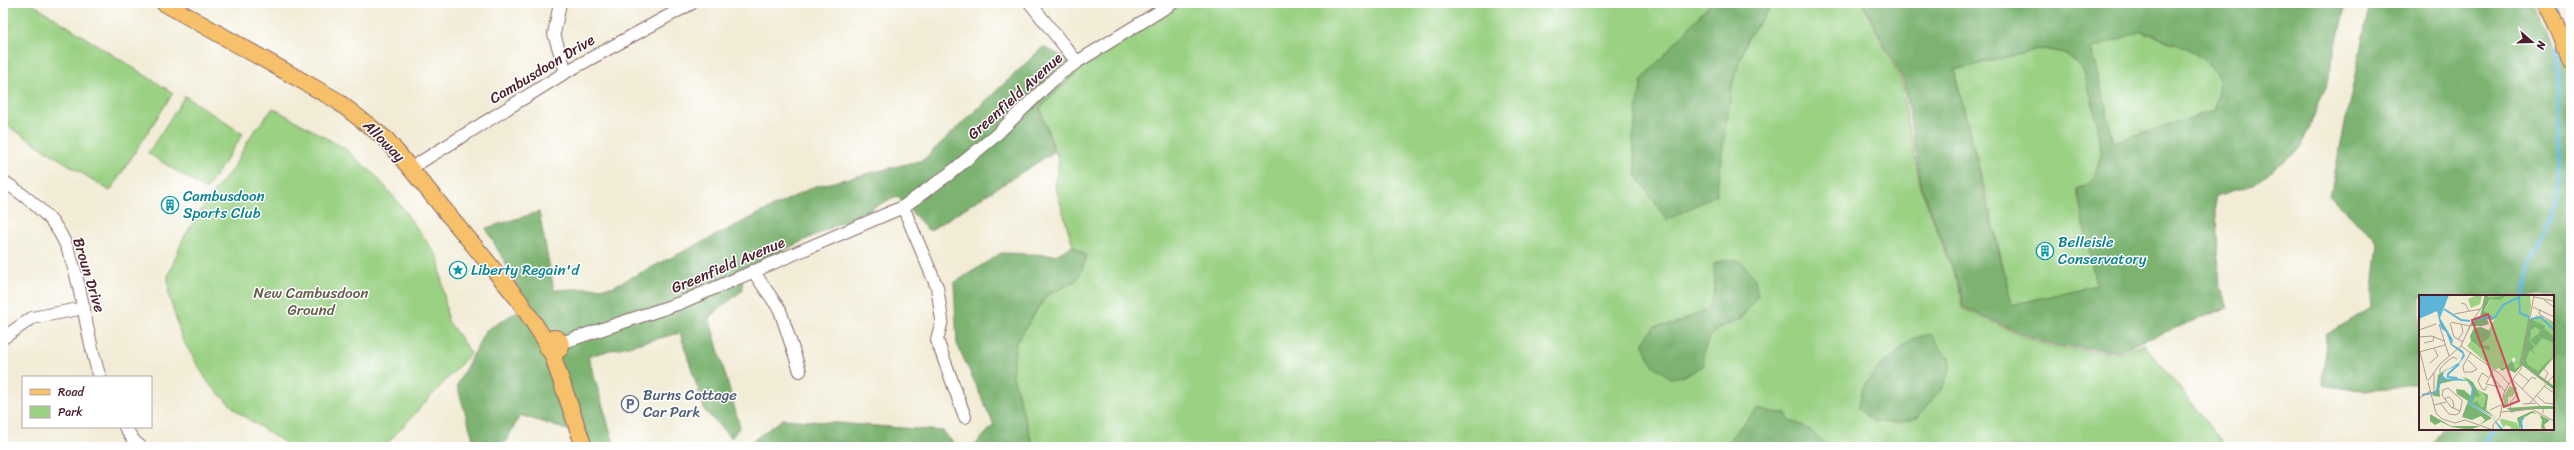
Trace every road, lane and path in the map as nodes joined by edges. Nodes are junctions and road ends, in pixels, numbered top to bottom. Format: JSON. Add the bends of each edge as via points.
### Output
{"nodes":[{"id":1,"x":164,"y":3,"type":"edge"},
{"id":2,"x":560,"y":3,"type":"edge"},
{"id":3,"x":692,"y":3,"type":"edge"},
{"id":4,"x":1030,"y":3,"type":"edge"},
{"id":5,"x":1173,"y":3,"type":"edge"},
{"id":6,"x":2545,"y":3,"type":"edge"},
{"id":7,"x":2571,"y":61,"type":"edge"},
{"id":8,"x":1077,"y":62,"type":"junction"},
{"id":9,"x":566,"y":72,"type":"junction"},
{"id":10,"x":411,"y":168,"type":"junction"},
{"id":11,"x":3,"y":181,"type":"edge"},
{"id":12,"x":903,"y":206,"type":"junction"},
{"id":13,"x":753,"y":271,"type":"junction"},
{"id":14,"x":84,"y":308,"type":"junction"},
{"id":15,"x":3,"y":337,"type":"edge"},
{"id":16,"x":553,"y":346,"type":"junction"},
{"id":17,"x":800,"y":371,"type":"dead end"},
{"id":18,"x":100,"y":376,"type":"edge"},
{"id":19,"x":965,"y":417,"type":"dead end"},
{"id":20,"x":126,"y":428,"type":"edge"},
{"id":21,"x":134,"y":445,"type":"edge"},
{"id":22,"x":584,"y":447,"type":"edge"}],
"edges":[{"from":1,"to":10,"type":"main road","name":"Alloway","via":[[336,100],[386,139]]},
{"from":2,"to":9,"type":"street","via":[[554,34]]},
{"from":3,"to":9,"type":"street","name":"Cambusdoon Drive"},
{"from":4,"to":8,"type":"street"},
{"from":5,"to":8,"type":"street","name":"Greenfield Avenue"},
{"from":6,"to":7,"type":"main road","via":[[2554,18]]},
{"from":8,"to":12,"type":"street","name":"Greenfield Avenue","via":[[1057,76],[994,136],[949,174]]},
{"from":9,"to":10,"type":"street","name":"Cambusdoon Drive"},
{"from":10,"to":16,"type":"main road","name":"Alloway"},
{"from":11,"to":14,"type":"street","name":"Broun Drive","via":[[28,198],[57,228],[71,262]]},
{"from":12,"to":13,"type":"street","name":"Greenfield Avenue"},
{"from":12,"to":19,"type":"street","via":[[937,287],[942,320],[937,340]]},
{"from":13,"to":16,"type":"street","name":"Greenfield Avenue","via":[[652,313]]},
{"from":13,"to":17,"type":"street","via":[[780,310]]},
{"from":14,"to":15,"type":"street","via":[[32,318]]},
{"from":14,"to":18,"type":"street","name":"Broun Drive"},
{"from":16,"to":22,"type":"main road","name":"Alloway"},
{"from":20,"to":21,"type":"street"}]}
